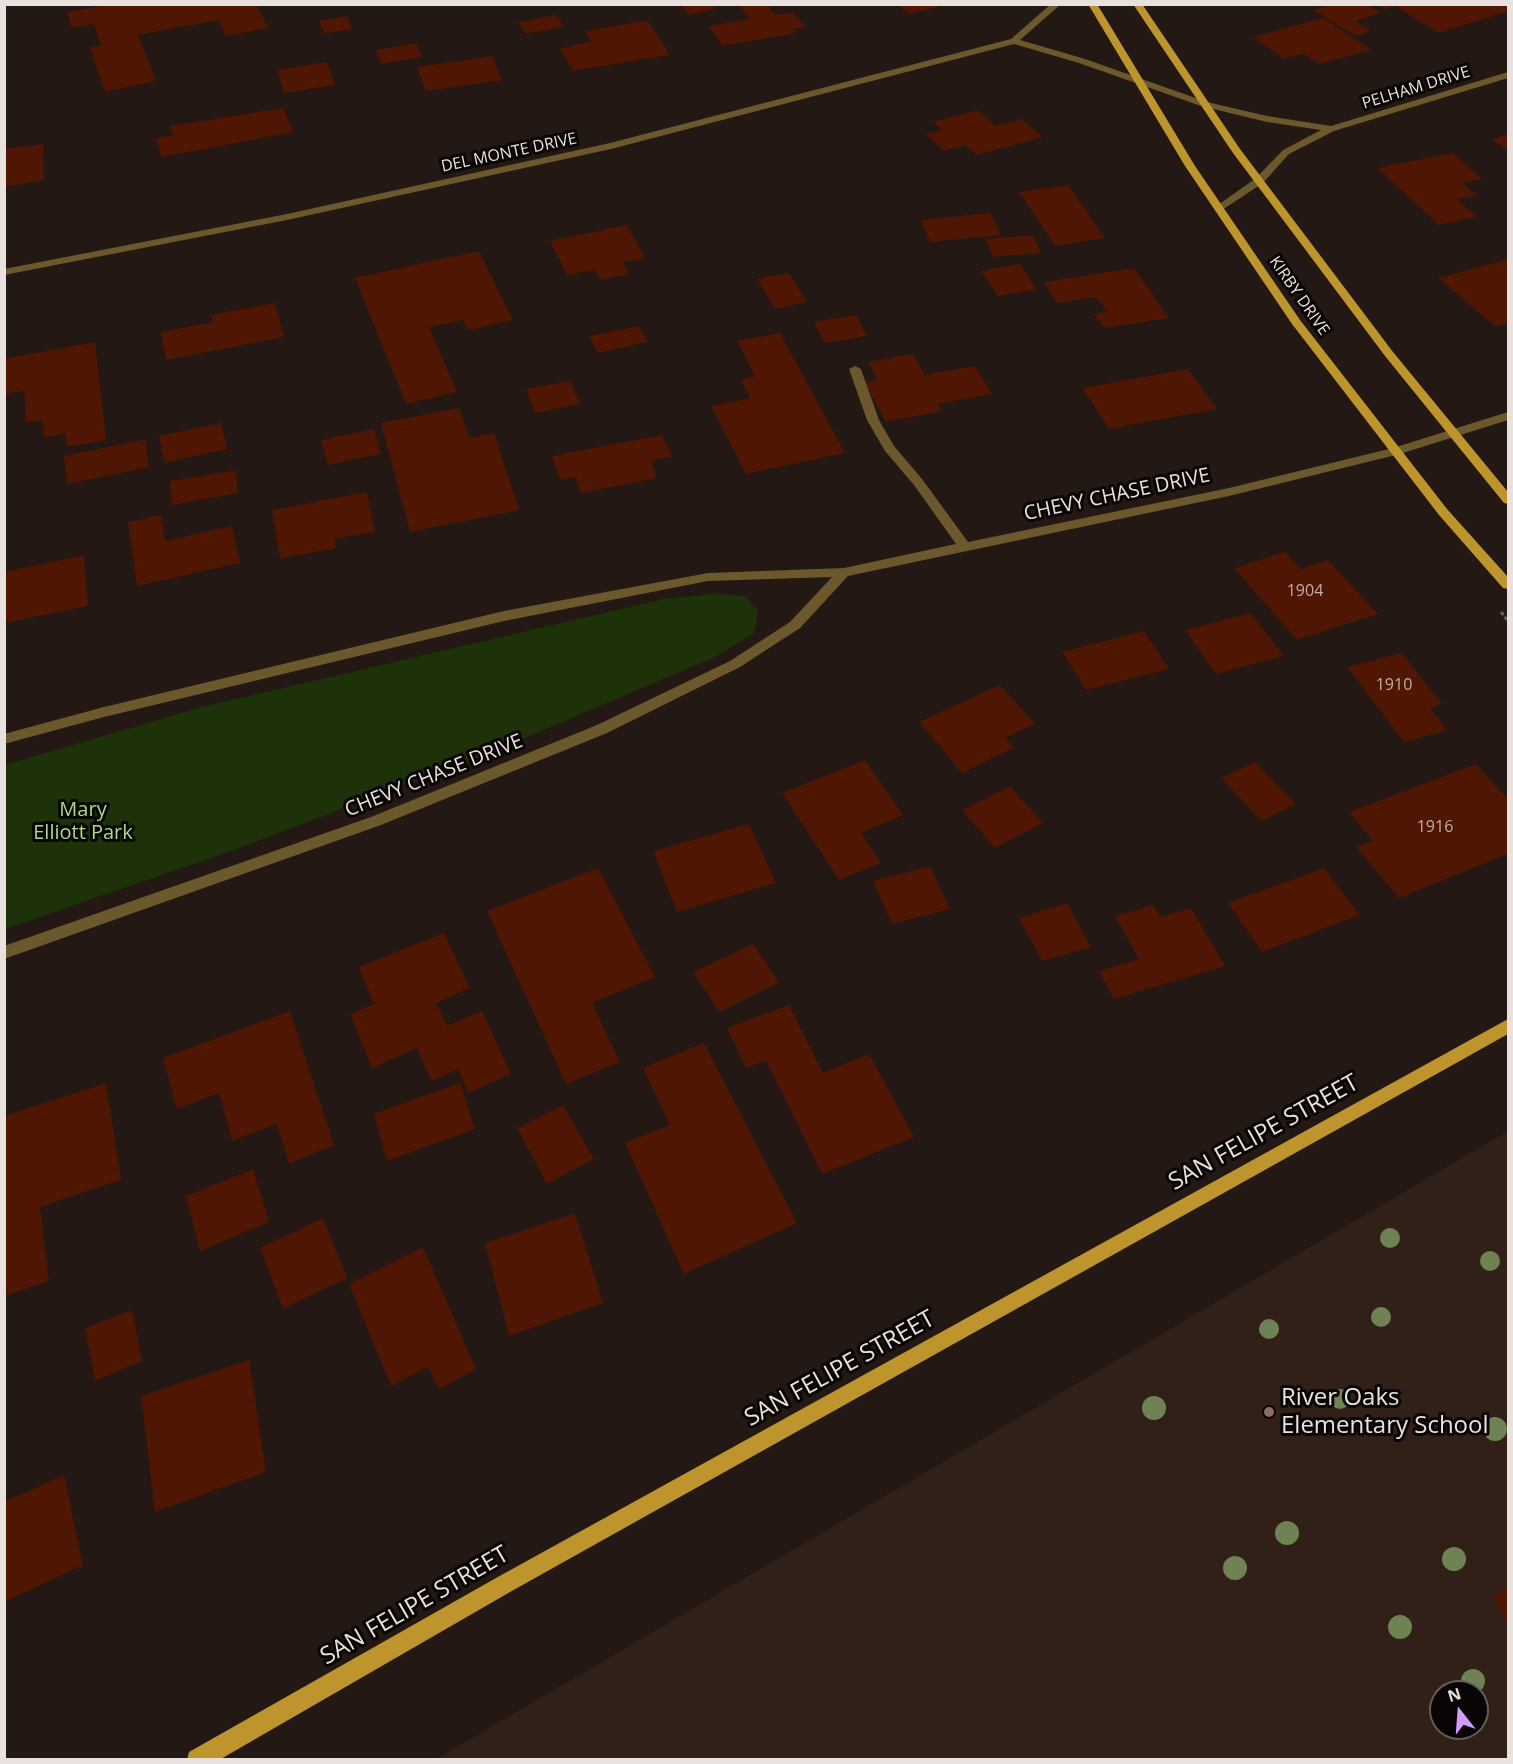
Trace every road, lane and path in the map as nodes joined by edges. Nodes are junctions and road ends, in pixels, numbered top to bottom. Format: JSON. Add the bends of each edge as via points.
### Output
{"nodes":[{"id":1,"x":1057,"y":4,"type":"edge"},
{"id":2,"x":1092,"y":4,"type":"edge"},
{"id":3,"x":1137,"y":4,"type":"edge"},
{"id":4,"x":1014,"y":41,"type":"junction"},
{"id":5,"x":1509,"y":75,"type":"edge"},
{"id":6,"x":1138,"y":81,"type":"junction"},
{"id":7,"x":1204,"y":104,"type":"junction"},
{"id":8,"x":1331,"y":129,"type":"junction"},
{"id":9,"x":1259,"y":181,"type":"junction"},
{"id":10,"x":1219,"y":209,"type":"junction"},
{"id":11,"x":4,"y":272,"type":"edge"},
{"id":12,"x":855,"y":369,"type":"dead end"},
{"id":13,"x":1509,"y":416,"type":"edge"},
{"id":14,"x":1454,"y":434,"type":"junction"},
{"id":15,"x":1396,"y":451,"type":"junction"},
{"id":16,"x":1509,"y":500,"type":"edge"},
{"id":17,"x":965,"y":547,"type":"junction"},
{"id":18,"x":844,"y":572,"type":"junction"},
{"id":19,"x":1509,"y":585,"type":"edge"},
{"id":20,"x":4,"y":739,"type":"edge"},
{"id":21,"x":4,"y":953,"type":"edge"},
{"id":22,"x":1509,"y":1026,"type":"edge"},
{"id":23,"x":197,"y":1760,"type":"edge"}],
"edges":[{"from":1,"to":4,"type":"street","name":"DEL MONTE DRIVE"},
{"from":2,"to":6,"type":"main road","name":"KIRBY DRIVE"},
{"from":3,"to":7,"type":"main road","name":"KIRBY DRIVE"},
{"from":4,"to":6,"type":"street"},
{"from":4,"to":11,"type":"street","name":"DEL MONTE DRIVE","via":[[611,146],[286,217]]},
{"from":5,"to":8,"type":"street","name":"PELHAM DRIVE"},
{"from":6,"to":7,"type":"street","name":"PELHAM DRIVE"},
{"from":6,"to":10,"type":"main road","name":"KIRBY DRIVE"},
{"from":7,"to":8,"type":"street","name":"PELHAM DRIVE"},
{"from":7,"to":9,"type":"main road","name":"KIRBY DRIVE"},
{"from":8,"to":9,"type":"street","name":"PELHAM DRIVE","via":[[1286,152]]},
{"from":9,"to":10,"type":"street","name":"PELHAM DRIVE"},
{"from":9,"to":14,"type":"main road","name":"KIRBY DRIVE"},
{"from":10,"to":15,"type":"main road","name":"KIRBY DRIVE","via":[[1296,322]]},
{"from":12,"to":17,"type":"street","via":[[873,420],[889,448]]},
{"from":13,"to":14,"type":"street","name":"CHEVY CHASE DRIVE"},
{"from":14,"to":15,"type":"street","name":"CHEVY CHASE DRIVE"},
{"from":14,"to":16,"type":"main road","name":"KIRBY DRIVE"},
{"from":15,"to":17,"type":"street","name":"CHEVY CHASE DRIVE","via":[[1229,492]]},
{"from":15,"to":19,"type":"main road","name":"KIRBY DRIVE","via":[[1443,512]]},
{"from":17,"to":18,"type":"street","name":"CHEVY CHASE DRIVE"},
{"from":18,"to":20,"type":"street","name":"CHEVY CHASE DRIVE","via":[[708,577],[504,615]]},
{"from":18,"to":21,"type":"street","name":"CHEVY CHASE DRIVE","via":[[795,625],[735,664],[602,729],[376,821]]},
{"from":22,"to":23,"type":"main road","name":"SAN FELIPE STREET","via":[[503,1585]]}]}
